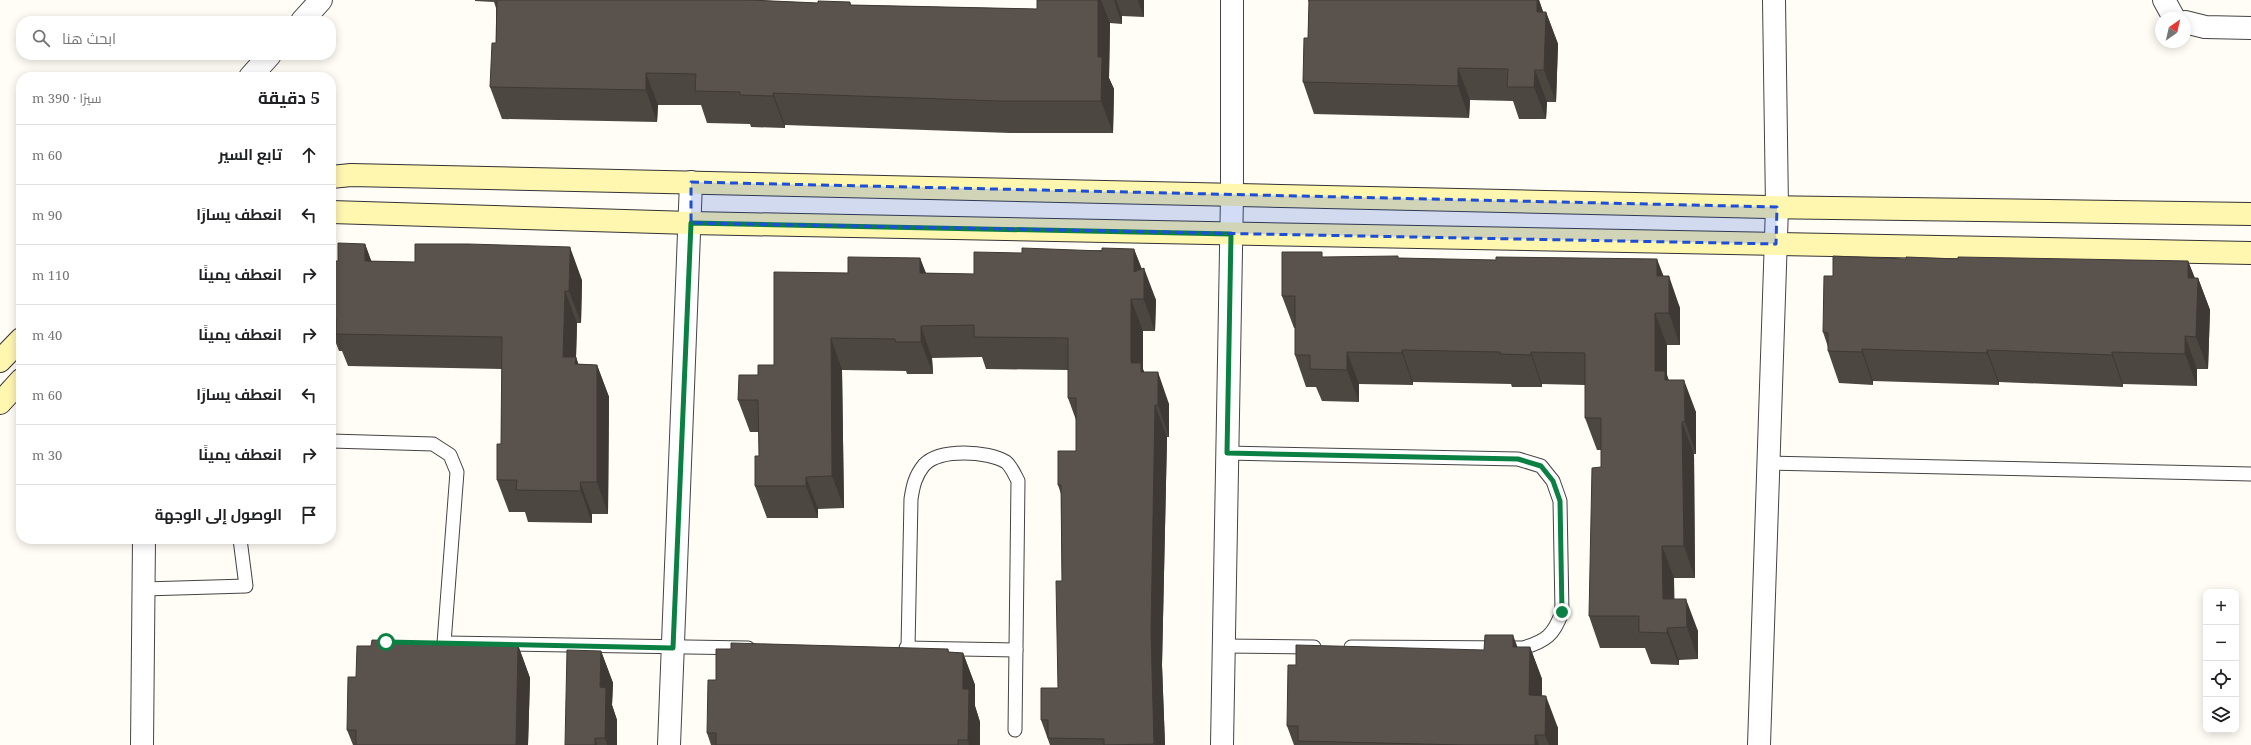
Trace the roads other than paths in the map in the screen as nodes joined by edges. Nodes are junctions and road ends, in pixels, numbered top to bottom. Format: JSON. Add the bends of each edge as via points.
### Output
{"nodes":[{"id":1,"x":321,"y":0,"type":"edge"},
{"id":2,"x":1232,"y":0,"type":"edge"},
{"id":3,"x":1774,"y":0,"type":"edge"},
{"id":4,"x":2164,"y":0,"type":"edge"},
{"id":5,"x":2171,"y":12,"type":"edge"},
{"id":6,"x":307,"y":16,"type":"edge"},
{"id":7,"x":2191,"y":24,"type":"edge"},
{"id":8,"x":2251,"y":28,"type":"edge"},
{"id":9,"x":266,"y":60,"type":"edge"},
{"id":10,"x":255,"y":72,"type":"edge"},
{"id":11,"x":338,"y":175,"type":"edge"},
{"id":12,"x":692,"y":182,"type":"junction"},
{"id":13,"x":1232,"y":195,"type":"junction"},
{"id":14,"x":1777,"y":207,"type":"junction"},
{"id":15,"x":336,"y":212,"type":"edge"},
{"id":16,"x":2251,"y":214,"type":"edge"},
{"id":17,"x":691,"y":223,"type":"junction"},
{"id":18,"x":1231,"y":234,"type":"junction"},
{"id":19,"x":1776,"y":244,"type":"junction"},
{"id":20,"x":2251,"y":253,"type":"edge"},
{"id":21,"x":16,"y":344,"type":"edge"},
{"id":22,"x":0,"y":361,"type":"edge"},
{"id":23,"x":16,"y":385,"type":"edge"},
{"id":24,"x":0,"y":403,"type":"edge"},
{"id":25,"x":336,"y":441,"type":"edge"},
{"id":26,"x":1227,"y":453,"type":"junction"},
{"id":27,"x":1768,"y":463,"type":"junction"},
{"id":28,"x":2251,"y":474,"type":"edge"},
{"id":29,"x":144,"y":544,"type":"edge"},
{"id":30,"x":241,"y":544,"type":"edge"},
{"id":31,"x":144,"y":589,"type":"junction"},
{"id":32,"x":430,"y":643,"type":"edge"},
{"id":33,"x":444,"y":643,"type":"junction"},
{"id":34,"x":1224,"y":646,"type":"junction"},
{"id":35,"x":1326,"y":647,"type":"edge"},
{"id":36,"x":1342,"y":647,"type":"edge"},
{"id":37,"x":673,"y":648,"type":"junction"},
{"id":38,"x":759,"y":648,"type":"edge"},
{"id":39,"x":893,"y":648,"type":"edge"},
{"id":40,"x":908,"y":648,"type":"junction"},
{"id":41,"x":1016,"y":650,"type":"junction"},
{"id":42,"x":1015,"y":730,"type":"dead end"},
{"id":43,"x":142,"y":745,"type":"edge"},
{"id":44,"x":669,"y":745,"type":"edge"},
{"id":45,"x":1222,"y":745,"type":"edge"},
{"id":46,"x":1758,"y":745,"type":"edge"}],
"edges":[{"from":1,"to":6,"type":"street"},
{"from":2,"to":13,"type":"street"},
{"from":3,"to":14,"type":"street"},
{"from":4,"to":5,"type":"street"},
{"from":7,"to":8,"type":"street","via":[[2205,27]]},
{"from":9,"to":10,"type":"street"},
{"from":11,"to":12,"type":"street"},
{"from":12,"to":13,"type":"street"},
{"from":12,"to":17,"type":"street"},
{"from":13,"to":14,"type":"street"},
{"from":13,"to":18,"type":"street"},
{"from":14,"to":16,"type":"street"},
{"from":14,"to":19,"type":"street"},
{"from":15,"to":17,"type":"street"},
{"from":17,"to":18,"type":"street"},
{"from":17,"to":37,"type":"street"},
{"from":18,"to":19,"type":"street"},
{"from":18,"to":26,"type":"street"},
{"from":19,"to":20,"type":"street"},
{"from":19,"to":27,"type":"street"},
{"from":21,"to":22,"type":"street"},
{"from":23,"to":24,"type":"street"},
{"from":25,"to":33,"type":"lane","via":[[433,444],[450,455],[457,472]]},
{"from":26,"to":34,"type":"street"},
{"from":26,"to":36,"type":"lane","via":[[1518,459],[1541,466],[1553,481],[1560,501],[1562,612],[1556,628],[1542,643],[1523,648]]},
{"from":27,"to":28,"type":"lane"},
{"from":27,"to":46,"type":"street"},
{"from":29,"to":31,"type":"street"},
{"from":30,"to":31,"type":"lane","via":[[246,586]]},
{"from":31,"to":43,"type":"street"},
{"from":32,"to":33,"type":"lane"},
{"from":33,"to":37,"type":"lane"},
{"from":34,"to":35,"type":"lane"},
{"from":34,"to":45,"type":"street"},
{"from":37,"to":38,"type":"lane"},
{"from":37,"to":44,"type":"street"},
{"from":39,"to":40,"type":"lane"},
{"from":40,"to":41,"type":"lane"},
{"from":40,"to":41,"type":"lane","via":[[911,499],[914,480],[925,464],[947,454],[984,454],[1007,463],[1018,481]]},
{"from":41,"to":42,"type":"lane"}]}
